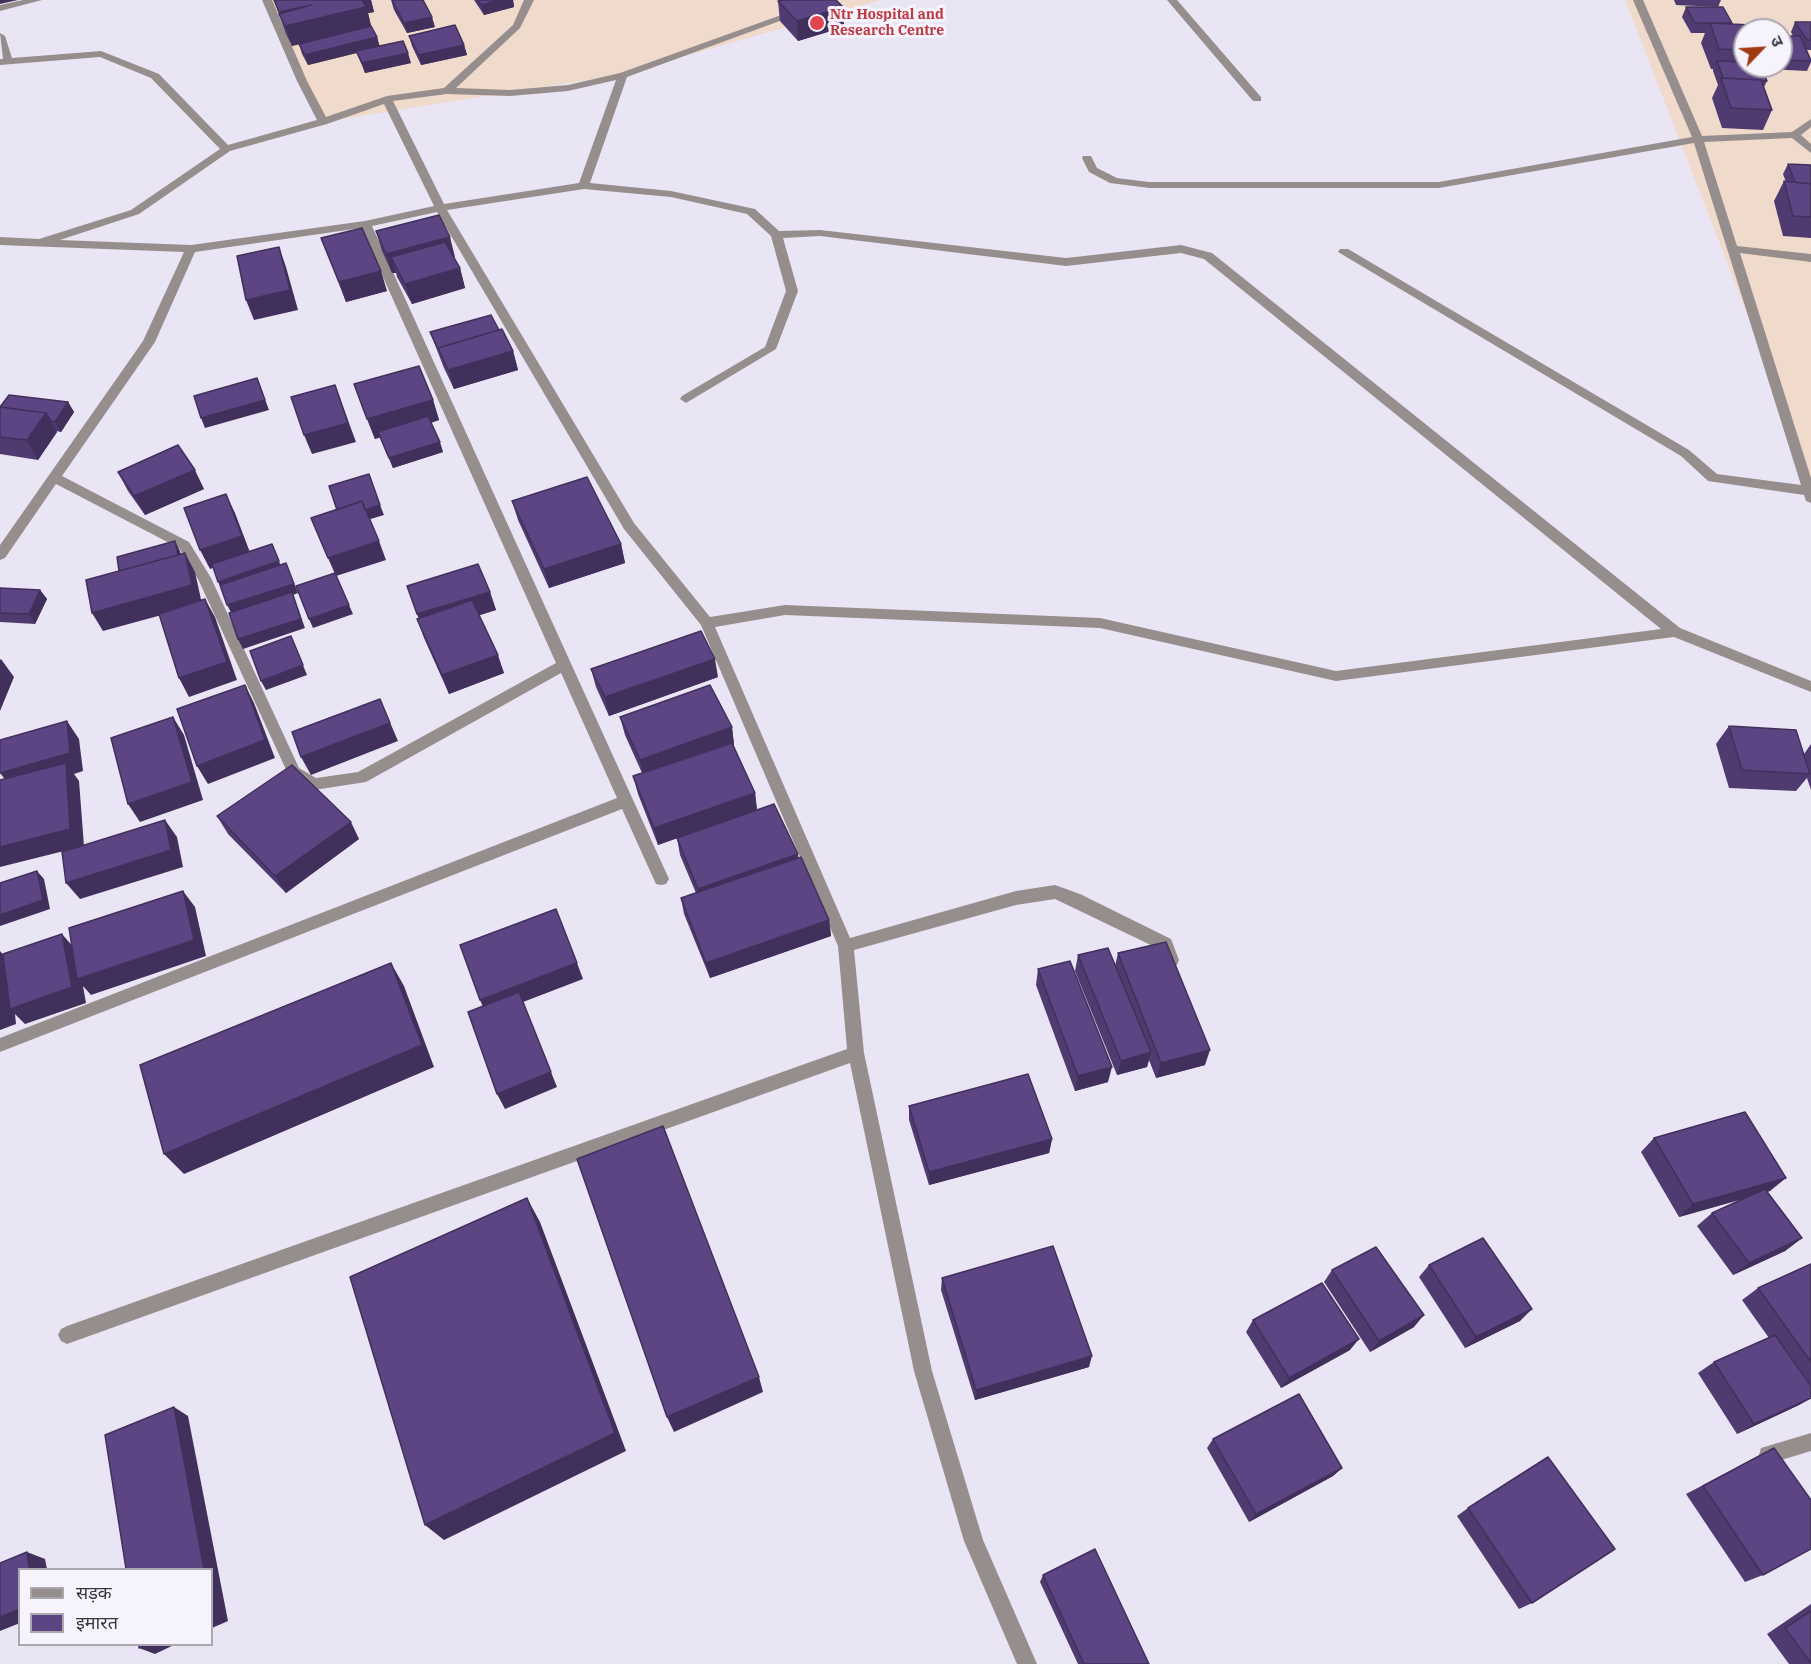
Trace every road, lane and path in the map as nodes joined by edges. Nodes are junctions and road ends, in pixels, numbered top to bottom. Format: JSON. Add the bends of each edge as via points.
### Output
{"nodes":[{"id":1,"x":37,"y":0,"type":"edge"},
{"id":2,"x":267,"y":0,"type":"edge"},
{"id":3,"x":529,"y":0,"type":"edge"},
{"id":4,"x":832,"y":0,"type":"edge"},
{"id":5,"x":1172,"y":0,"type":"edge"},
{"id":6,"x":1638,"y":0,"type":"edge"},
{"id":7,"x":0,"y":8,"type":"edge"},
{"id":8,"x":0,"y":36,"type":"edge"},
{"id":9,"x":4,"y":61,"type":"edge"},
{"id":10,"x":623,"y":75,"type":"junction"},
{"id":11,"x":447,"y":91,"type":"junction"},
{"id":12,"x":387,"y":99,"type":"junction"},
{"id":13,"x":1257,"y":99,"type":"dead end"},
{"id":14,"x":323,"y":122,"type":"junction"},
{"id":15,"x":1811,"y":122,"type":"edge"},
{"id":16,"x":1795,"y":135,"type":"junction"},
{"id":17,"x":1698,"y":139,"type":"junction"},
{"id":18,"x":226,"y":149,"type":"junction"},
{"id":19,"x":1811,"y":150,"type":"edge"},
{"id":20,"x":1087,"y":158,"type":"dead end"},
{"id":21,"x":584,"y":186,"type":"junction"},
{"id":22,"x":440,"y":208,"type":"junction"},
{"id":23,"x":365,"y":224,"type":"junction"},
{"id":24,"x":776,"y":235,"type":"junction"},
{"id":25,"x":0,"y":241,"type":"edge"},
{"id":26,"x":40,"y":243,"type":"junction"},
{"id":27,"x":190,"y":249,"type":"junction"},
{"id":28,"x":1732,"y":249,"type":"junction"},
{"id":29,"x":1344,"y":252,"type":"dead end"},
{"id":30,"x":1811,"y":258,"type":"edge"},
{"id":31,"x":686,"y":399,"type":"dead end"},
{"id":32,"x":53,"y":477,"type":"junction"},
{"id":33,"x":1810,"y":494,"type":"edge"},
{"id":34,"x":0,"y":555,"type":"edge"},
{"id":35,"x":706,"y":623,"type":"junction"},
{"id":36,"x":1675,"y":632,"type":"junction"},
{"id":37,"x":564,"y":665,"type":"junction"},
{"id":38,"x":1811,"y":687,"type":"edge"},
{"id":39,"x":625,"y":801,"type":"junction"},
{"id":40,"x":661,"y":879,"type":"dead end"},
{"id":41,"x":846,"y":946,"type":"junction"},
{"id":42,"x":1178,"y":976,"type":"edge"},
{"id":43,"x":0,"y":1045,"type":"edge"},
{"id":44,"x":856,"y":1053,"type":"junction"},
{"id":45,"x":67,"y":1335,"type":"dead end"},
{"id":46,"x":1811,"y":1442,"type":"edge"},
{"id":47,"x":1768,"y":1455,"type":"edge"},
{"id":48,"x":1027,"y":1664,"type":"edge"}],
"edges":[{"from":1,"to":7,"type":"street"},
{"from":2,"to":14,"type":"street"},
{"from":3,"to":11,"type":"street","via":[[518,26]]},
{"from":4,"to":10,"type":"street"},
{"from":5,"to":13,"type":"street"},
{"from":6,"to":17,"type":"street"},
{"from":8,"to":9,"type":"street"},
{"from":9,"to":18,"type":"street","via":[[101,54],[155,76]]},
{"from":10,"to":11,"type":"street","via":[[556,89],[510,93]]},
{"from":10,"to":21,"type":"street"},
{"from":11,"to":12,"type":"street"},
{"from":12,"to":14,"type":"street"},
{"from":12,"to":22,"type":"street"},
{"from":14,"to":18,"type":"street"},
{"from":15,"to":16,"type":"street"},
{"from":16,"to":17,"type":"street"},
{"from":16,"to":19,"type":"street"},
{"from":17,"to":20,"type":"street","via":[[1439,184],[1149,185],[1114,180],[1093,170]]},
{"from":17,"to":28,"type":"street"},
{"from":18,"to":26,"type":"street","via":[[135,212]]},
{"from":21,"to":22,"type":"street"},
{"from":21,"to":24,"type":"street","via":[[671,194],[751,211]]},
{"from":22,"to":23,"type":"street"},
{"from":22,"to":35,"type":"street","via":[[629,526]]},
{"from":23,"to":27,"type":"street"},
{"from":23,"to":37,"type":"street"},
{"from":24,"to":31,"type":"street","via":[[792,291],[770,349]]},
{"from":24,"to":36,"type":"street","via":[[820,233],[1066,262],[1181,249],[1208,256]]},
{"from":25,"to":26,"type":"street"},
{"from":26,"to":27,"type":"street"},
{"from":27,"to":32,"type":"street","via":[[148,342]]},
{"from":28,"to":30,"type":"street"},
{"from":28,"to":33,"type":"street"},
{"from":29,"to":33,"type":"street","via":[[1685,453],[1713,478]]},
{"from":32,"to":34,"type":"street"},
{"from":32,"to":37,"type":"street","via":[[184,545],[204,578],[294,772],[314,784],[361,778]]},
{"from":35,"to":36,"type":"street","via":[[785,610],[1100,623],[1336,676]]},
{"from":35,"to":41,"type":"street"},
{"from":36,"to":38,"type":"street"},
{"from":37,"to":39,"type":"street"},
{"from":39,"to":40,"type":"street"},
{"from":39,"to":43,"type":"street"},
{"from":41,"to":42,"type":"street","via":[[1016,898],[1055,892],[1165,944]]},
{"from":41,"to":44,"type":"street"},
{"from":44,"to":45,"type":"street"},
{"from":44,"to":48,"type":"street","via":[[923,1371],[974,1541]]},
{"from":46,"to":47,"type":"street"}]}
